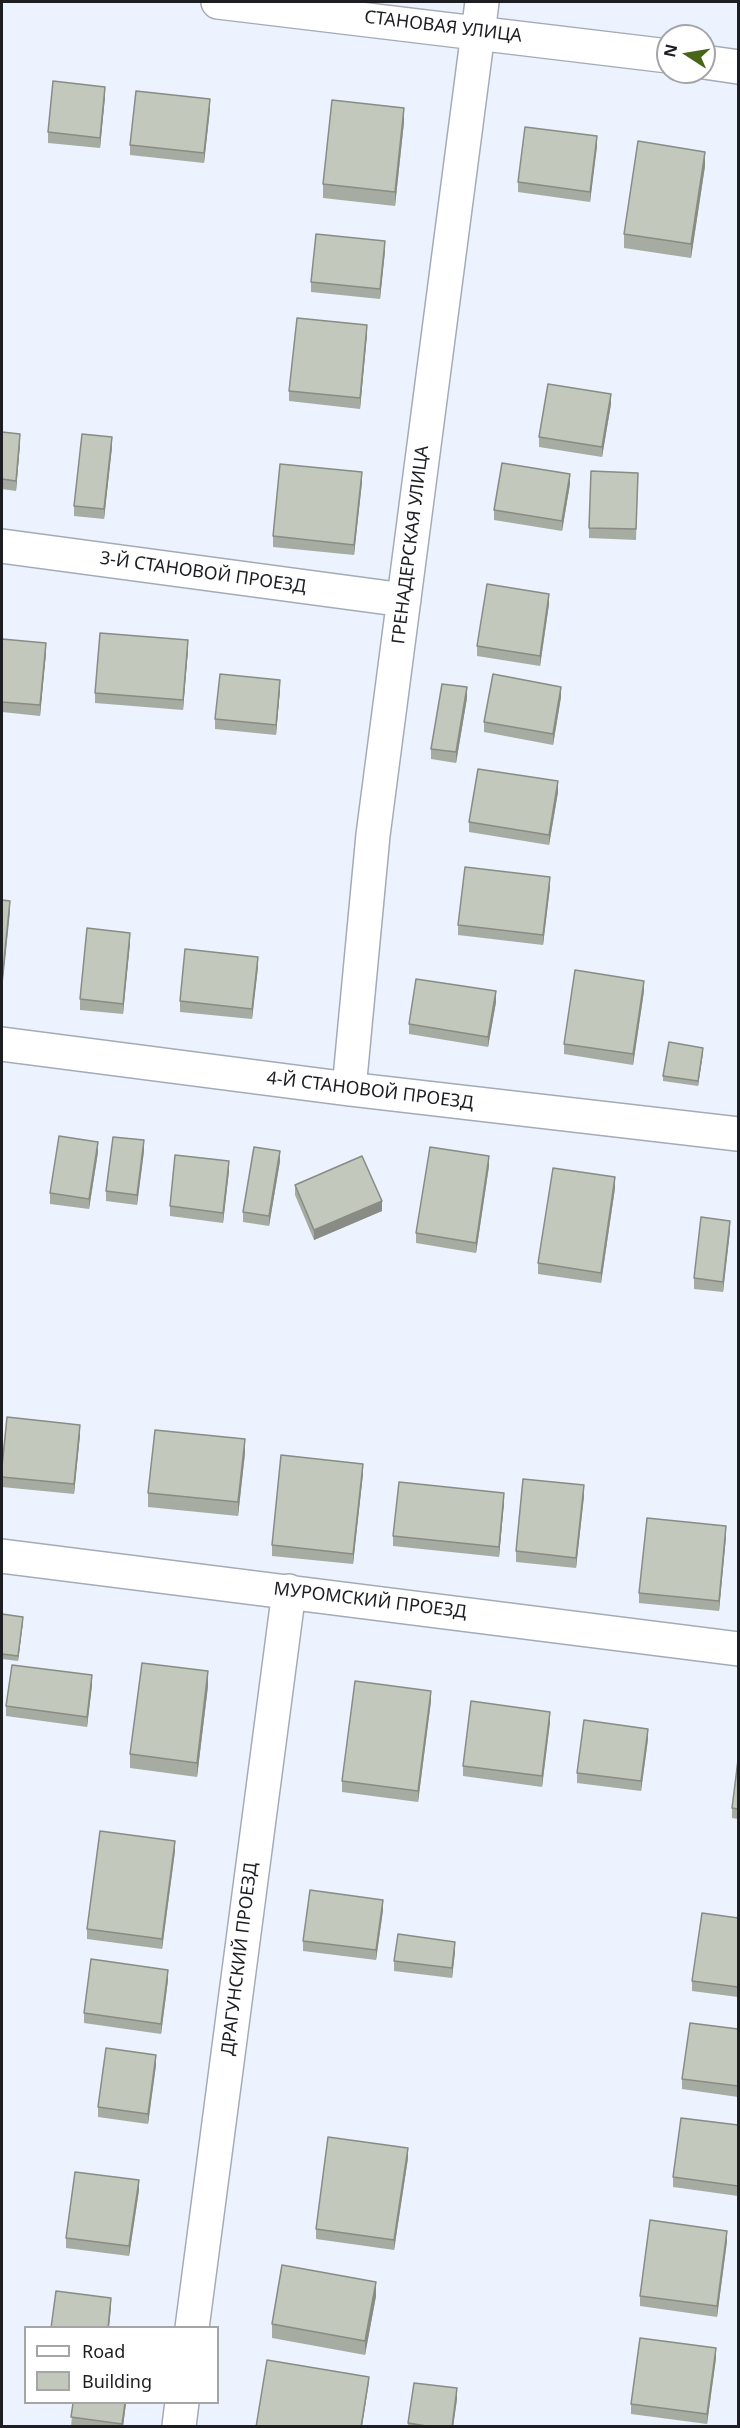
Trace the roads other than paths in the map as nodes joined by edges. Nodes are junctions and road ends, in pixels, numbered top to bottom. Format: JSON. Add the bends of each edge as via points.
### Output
{"nodes":[{"id":1,"x":218,"y":2,"type":"edge"},
{"id":2,"x":479,"y":16,"type":"edge"},
{"id":3,"x":656,"y":53,"type":"edge"},
{"id":4,"x":716,"y":64,"type":"edge"},
{"id":5,"x":738,"y":67,"type":"edge"},
{"id":6,"x":2,"y":546,"type":"edge"},
{"id":7,"x":404,"y":600,"type":"junction"},
{"id":8,"x":2,"y":1044,"type":"edge"},
{"id":9,"x":349,"y":1089,"type":"junction"},
{"id":10,"x":738,"y":1134,"type":"edge"},
{"id":11,"x":2,"y":1556,"type":"edge"},
{"id":12,"x":288,"y":1591,"type":"junction"},
{"id":13,"x":738,"y":1649,"type":"edge"},
{"id":14,"x":192,"y":2326,"type":"edge"},
{"id":15,"x":182,"y":2404,"type":"edge"},
{"id":16,"x":179,"y":2427,"type":"edge"}],
"edges":[{"from":1,"to":2,"type":"street","name":"СТАНОВАЯ УЛИЦА"},
{"from":2,"to":3,"type":"street","name":"СТАНОВАЯ УЛИЦА"},
{"from":2,"to":7,"type":"street","name":"ГРЕНАДЕРСКАЯ УЛИЦА"},
{"from":4,"to":5,"type":"street"},
{"from":6,"to":7,"type":"street","name":"3-Й СТАНОВОЙ ПРОЕЗД"},
{"from":7,"to":9,"type":"street","name":"ГРЕНАДЕРСКАЯ УЛИЦА","via":[[373,835]]},
{"from":8,"to":9,"type":"street","name":"4-Й СТАНОВОЙ ПРОЕЗД"},
{"from":9,"to":10,"type":"street","name":"4-Й СТАНОВОЙ ПРОЕЗД"},
{"from":11,"to":12,"type":"street","name":"МУРОМСКИЙ ПРОЕЗД"},
{"from":12,"to":13,"type":"street","name":"МУРОМСКИЙ ПРОЕЗД"},
{"from":12,"to":14,"type":"street","name":"ДРАГУНСКИЙ ПРОЕЗД"},
{"from":15,"to":16,"type":"street"}]}
